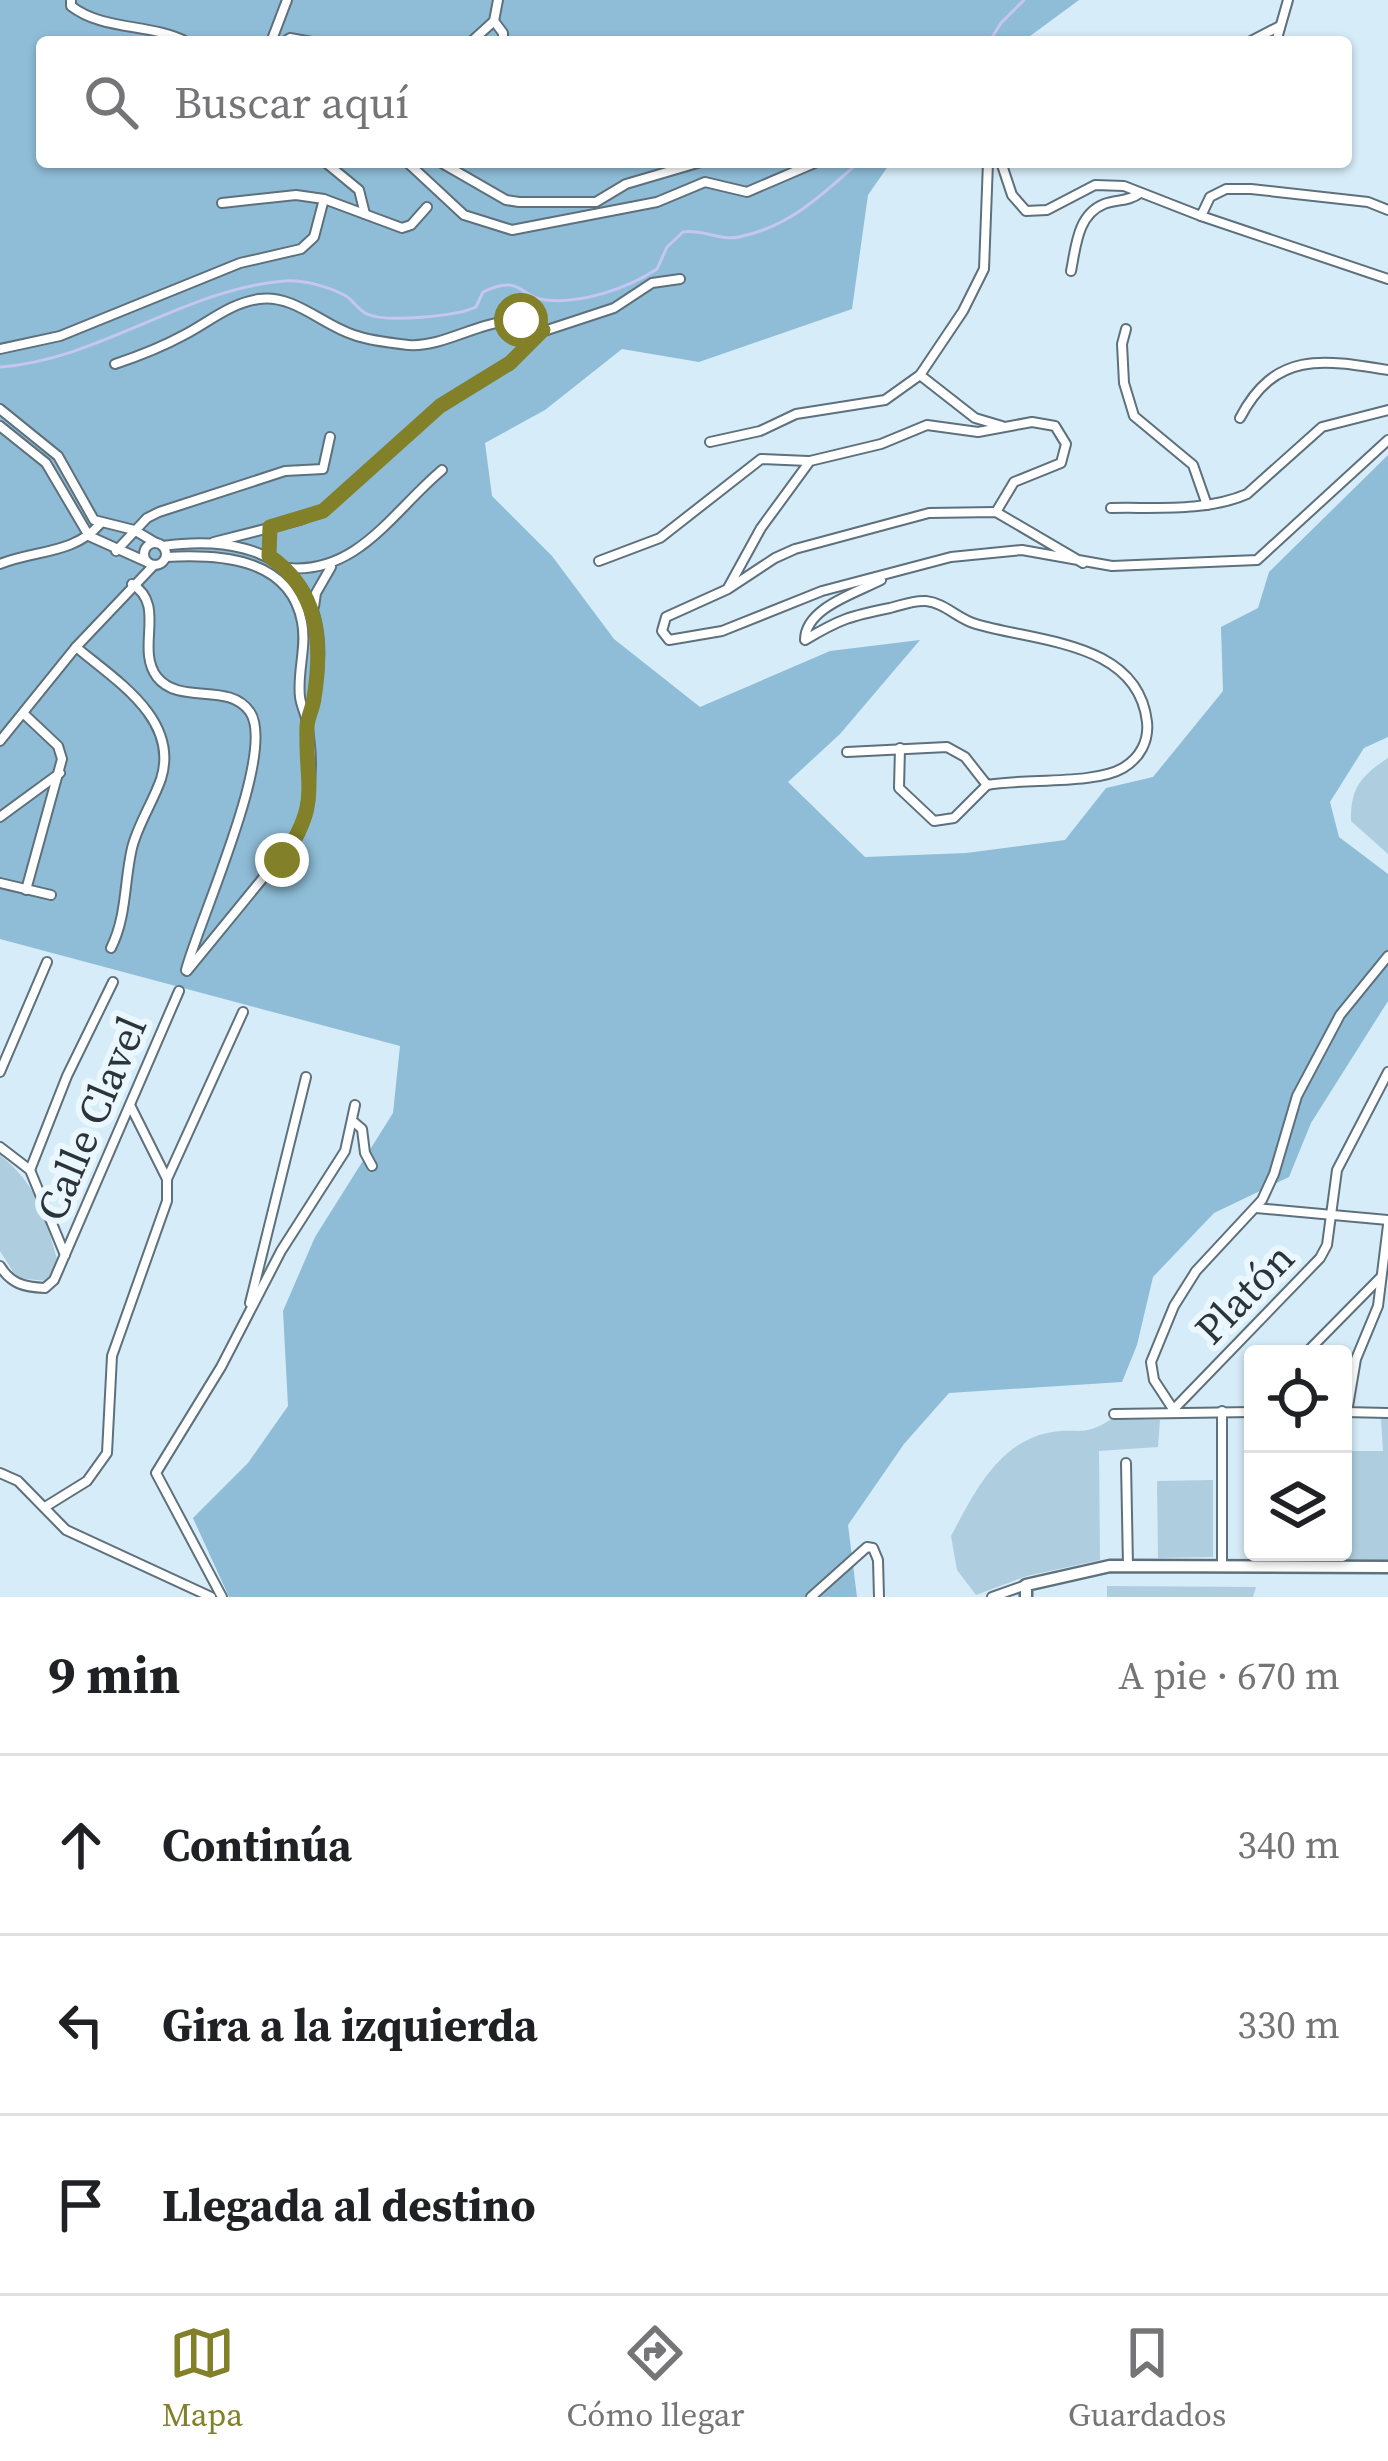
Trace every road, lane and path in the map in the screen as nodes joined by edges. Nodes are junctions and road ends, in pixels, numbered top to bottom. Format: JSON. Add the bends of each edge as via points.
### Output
{"nodes":[{"id":1,"x":71,"y":0,"type":"edge"},
{"id":2,"x":287,"y":0,"type":"edge"},
{"id":3,"x":497,"y":0,"type":"edge"},
{"id":4,"x":1288,"y":0,"type":"edge"},
{"id":5,"x":494,"y":21,"type":"junction"},
{"id":6,"x":1279,"y":26,"type":"junction"},
{"id":7,"x":176,"y":36,"type":"edge"},
{"id":8,"x":274,"y":36,"type":"edge"},
{"id":9,"x":478,"y":36,"type":"edge"},
{"id":10,"x":503,"y":36,"type":"edge"},
{"id":11,"x":1260,"y":36,"type":"edge"},
{"id":12,"x":1277,"y":36,"type":"edge"},
{"id":13,"x":332,"y":168,"type":"edge"},
{"id":14,"x":413,"y":168,"type":"edge"},
{"id":15,"x":448,"y":168,"type":"edge"},
{"id":16,"x":681,"y":168,"type":"edge"},
{"id":17,"x":803,"y":168,"type":"edge"},
{"id":18,"x":988,"y":168,"type":"edge"},
{"id":19,"x":1003,"y":168,"type":"edge"},
{"id":20,"x":1141,"y":192,"type":"junction"},
{"id":21,"x":324,"y":199,"type":"junction"},
{"id":22,"x":222,"y":203,"type":"dead end"},
{"id":23,"x":428,"y":207,"type":"dead end"},
{"id":24,"x":1388,"y":210,"type":"edge"},
{"id":25,"x":365,"y":214,"type":"junction"},
{"id":26,"x":1201,"y":216,"type":"junction"},
{"id":27,"x":1071,"y":271,"type":"dead end"},
{"id":28,"x":1388,"y":278,"type":"edge"},
{"id":29,"x":680,"y":279,"type":"dead end"},
{"id":30,"x":1126,"y":329,"type":"dead end"},
{"id":31,"x":543,"y":330,"type":"junction"},
{"id":32,"x":0,"y":349,"type":"edge"},
{"id":33,"x":115,"y":364,"type":"dead end"},
{"id":34,"x":1388,"y":370,"type":"edge"},
{"id":35,"x":920,"y":375,"type":"junction"},
{"id":36,"x":1388,"y":410,"type":"edge"},
{"id":37,"x":1,"y":418,"type":"edge"},
{"id":38,"x":1240,"y":418,"type":"dead end"},
{"id":39,"x":1010,"y":428,"type":"junction"},
{"id":40,"x":331,"y":437,"type":"dead end"},
{"id":41,"x":1388,"y":440,"type":"edge"},
{"id":42,"x":710,"y":442,"type":"dead end"},
{"id":43,"x":810,"y":461,"type":"junction"},
{"id":44,"x":442,"y":470,"type":"dead end"},
{"id":45,"x":68,"y":471,"type":"junction"},
{"id":46,"x":56,"y":478,"type":"junction"},
{"id":47,"x":1207,"y":505,"type":"junction"},
{"id":48,"x":1111,"y":508,"type":"dead end"},
{"id":49,"x":996,"y":512,"type":"junction"},
{"id":50,"x":100,"y":524,"type":"junction"},
{"id":51,"x":270,"y":527,"type":"junction"},
{"id":52,"x":134,"y":530,"type":"junction"},
{"id":53,"x":89,"y":536,"type":"junction"},
{"id":54,"x":214,"y":542,"type":"junction"},
{"id":55,"x":162,"y":549,"type":"junction"},
{"id":56,"x":116,"y":551,"type":"junction"},
{"id":57,"x":269,"y":556,"type":"junction"},
{"id":58,"x":599,"y":561,"type":"dead end"},
{"id":59,"x":1083,"y":563,"type":"junction"},
{"id":60,"x":0,"y":564,"type":"edge"},
{"id":61,"x":150,"y":564,"type":"junction"},
{"id":62,"x":333,"y":565,"type":"junction"},
{"id":63,"x":285,"y":567,"type":"junction"},
{"id":64,"x":891,"y":575,"type":"junction"},
{"id":65,"x":132,"y":584,"type":"junction"},
{"id":66,"x":728,"y":590,"type":"junction"},
{"id":67,"x":314,"y":609,"type":"junction"},
{"id":68,"x":304,"y":644,"type":"junction"},
{"id":69,"x":317,"y":645,"type":"junction"},
{"id":70,"x":76,"y":647,"type":"junction"},
{"id":71,"x":300,"y":676,"type":"junction"},
{"id":72,"x":316,"y":677,"type":"junction"},
{"id":73,"x":24,"y":714,"type":"junction"},
{"id":74,"x":307,"y":722,"type":"junction"},
{"id":75,"x":0,"y":741,"type":"edge"},
{"id":76,"x":900,"y":748,"type":"junction"},
{"id":77,"x":848,"y":752,"type":"dead end"},
{"id":78,"x":62,"y":772,"type":"junction"},
{"id":79,"x":987,"y":785,"type":"junction"},
{"id":80,"x":0,"y":817,"type":"edge"},
{"id":81,"x":0,"y":883,"type":"edge"},
{"id":82,"x":26,"y":890,"type":"junction"},
{"id":83,"x":52,"y":895,"type":"dead end"},
{"id":84,"x":111,"y":948,"type":"dead end"},
{"id":85,"x":1388,"y":956,"type":"edge"},
{"id":86,"x":47,"y":962,"type":"dead end"},
{"id":87,"x":113,"y":982,"type":"dead end"},
{"id":88,"x":179,"y":991,"type":"dead end"},
{"id":89,"x":243,"y":1012,"type":"dead end"},
{"id":90,"x":0,"y":1072,"type":"edge"},
{"id":91,"x":1388,"y":1072,"type":"edge"},
{"id":92,"x":306,"y":1077,"type":"dead end"},
{"id":93,"x":130,"y":1105,"type":"junction"},
{"id":94,"x":355,"y":1105,"type":"dead end"},
{"id":95,"x":354,"y":1122,"type":"junction"},
{"id":96,"x":0,"y":1147,"type":"edge"},
{"id":97,"x":372,"y":1166,"type":"dead end"},
{"id":98,"x":30,"y":1170,"type":"junction"},
{"id":99,"x":167,"y":1179,"type":"junction"},
{"id":100,"x":1256,"y":1208,"type":"junction"},
{"id":101,"x":1330,"y":1216,"type":"junction"},
{"id":102,"x":1388,"y":1222,"type":"edge"},
{"id":103,"x":65,"y":1255,"type":"junction"},
{"id":104,"x":0,"y":1266,"type":"edge"},
{"id":105,"x":1382,"y":1276,"type":"junction"},
{"id":106,"x":248,"y":1311,"type":"junction"},
{"id":107,"x":1314,"y":1345,"type":"edge"},
{"id":108,"x":1352,"y":1373,"type":"edge"},
{"id":109,"x":1244,"y":1410,"type":"edge"},
{"id":110,"x":1173,"y":1411,"type":"junction"},
{"id":111,"x":1222,"y":1411,"type":"junction"},
{"id":112,"x":1352,"y":1412,"type":"edge"},
{"id":113,"x":1388,"y":1412,"type":"edge"},
{"id":114,"x":1114,"y":1414,"type":"dead end"},
{"id":115,"x":1126,"y":1463,"type":"dead end"},
{"id":116,"x":0,"y":1473,"type":"edge"},
{"id":117,"x":44,"y":1507,"type":"junction"},
{"id":118,"x":1128,"y":1566,"type":"junction"},
{"id":119,"x":1222,"y":1566,"type":"junction"},
{"id":120,"x":1388,"y":1567,"type":"edge"},
{"id":121,"x":1029,"y":1593,"type":"edge"},
{"id":122,"x":211,"y":1597,"type":"edge"},
{"id":123,"x":222,"y":1597,"type":"edge"},
{"id":124,"x":811,"y":1597,"type":"edge"},
{"id":125,"x":879,"y":1597,"type":"edge"},
{"id":126,"x":992,"y":1597,"type":"edge"}],
"edges":[{"from":1,"to":7,"type":"street","via":[[93,19]]},
{"from":2,"to":8,"type":"street"},
{"from":3,"to":5,"type":"street"},
{"from":4,"to":6,"type":"street"},
{"from":5,"to":9,"type":"street"},
{"from":5,"to":10,"type":"street"},
{"from":6,"to":11,"type":"street"},
{"from":6,"to":12,"type":"street"},
{"from":13,"to":25,"type":"street","via":[[359,190]]},
{"from":14,"to":17,"type":"street","via":[[464,215],[512,230],[657,202],[705,182],[747,192]]},
{"from":15,"to":16,"type":"street","via":[[519,202],[596,202]]},
{"from":18,"to":35,"type":"street","via":[[984,269]]},
{"from":19,"to":20,"type":"street","via":[[1026,211],[1047,210],[1095,184]]},
{"from":20,"to":26,"type":"street"},
{"from":20,"to":27,"type":"street","via":[[1086,217]]},
{"from":21,"to":22,"type":"street"},
{"from":21,"to":25,"type":"street"},
{"from":21,"to":32,"type":"street","via":[[314,237],[302,249],[240,262],[48,340]]},
{"from":23,"to":25,"type":"street","via":[[402,228]]},
{"from":24,"to":26,"type":"street","via":[[1235,188],[1210,197]]},
{"from":26,"to":28,"type":"street"},
{"from":29,"to":31,"type":"street","via":[[652,283],[614,308]]},
{"from":30,"to":47,"type":"street","via":[[1124,383],[1134,416],[1193,465]]},
{"from":31,"to":33,"type":"street","via":[[507,320],[447,341],[387,342],[287,302],[254,299]]},
{"from":31,"to":51,"type":"street","via":[[510,363],[440,406],[323,511]]},
{"from":34,"to":38,"type":"street","via":[[1298,364],[1252,395]]},
{"from":35,"to":39,"type":"street","via":[[974,418]]},
{"from":35,"to":42,"type":"street","via":[[885,400],[796,414]]},
{"from":36,"to":47,"type":"street","via":[[1322,428],[1247,494]]},
{"from":37,"to":45,"type":"street"},
{"from":37,"to":46,"type":"street"},
{"from":39,"to":43,"type":"street","via":[[927,425]]},
{"from":39,"to":49,"type":"street","via":[[1055,426],[1065,454],[1051,470],[1014,482]]},
{"from":40,"to":52,"type":"street","via":[[323,469],[239,484],[159,512]]},
{"from":41,"to":59,"type":"street","via":[[1257,560]]},
{"from":43,"to":58,"type":"street","via":[[761,459],[660,538]]},
{"from":43,"to":66,"type":"street"},
{"from":44,"to":62,"type":"street"},
{"from":45,"to":46,"type":"street"},
{"from":45,"to":50,"type":"street"},
{"from":46,"to":53,"type":"street"},
{"from":47,"to":48,"type":"street"},
{"from":49,"to":59,"type":"street"},
{"from":49,"to":66,"type":"street","via":[[929,513],[795,549]]},
{"from":50,"to":52,"type":"street"},
{"from":50,"to":53,"type":"street"},
{"from":51,"to":54,"type":"street"},
{"from":51,"to":57,"type":"street"},
{"from":52,"to":55,"type":"street"},
{"from":52,"to":56,"type":"street"},
{"from":53,"to":56,"type":"street"},
{"from":53,"to":60,"type":"street"},
{"from":54,"to":55,"type":"street"},
{"from":54,"to":57,"type":"street"},
{"from":55,"to":61,"type":"street"},
{"from":55,"to":61,"type":"street","via":[[144,551]]},
{"from":55,"to":68,"type":"street","via":[[264,569],[297,604]]},
{"from":56,"to":61,"type":"street"},
{"from":57,"to":63,"type":"street"},
{"from":59,"to":64,"type":"street","via":[[1001,550]]},
{"from":61,"to":65,"type":"street"},
{"from":62,"to":63,"type":"street"},
{"from":62,"to":67,"type":"street"},
{"from":63,"to":67,"type":"street"},
{"from":64,"to":66,"type":"street","via":[[822,591],[722,631],[665,636],[666,616]]},
{"from":64,"to":79,"type":"street","via":[[818,614],[805,640],[850,614],[931,602],[968,622],[1102,658],[1136,687],[1146,741],[1124,767],[1102,777]]},
{"from":65,"to":70,"type":"street"},
{"from":65,"to":74,"type":"street","via":[[150,606],[155,674],[176,690],[238,702],[256,727],[254,769],[187,971],[299,834],[311,775]]},
{"from":67,"to":69,"type":"street"},
{"from":68,"to":69,"type":"street"},
{"from":68,"to":71,"type":"street"},
{"from":69,"to":72,"type":"street"},
{"from":70,"to":73,"type":"street"},
{"from":70,"to":84,"type":"street","via":[[151,715],[165,751],[134,841]]},
{"from":71,"to":72,"type":"street"},
{"from":71,"to":74,"type":"street"},
{"from":72,"to":74,"type":"street"},
{"from":73,"to":75,"type":"street"},
{"from":73,"to":78,"type":"street","via":[[58,746]]},
{"from":76,"to":77,"type":"street"},
{"from":76,"to":79,"type":"street","via":[[958,751]]},
{"from":76,"to":79,"type":"street","via":[[899,788],[934,821],[954,818]]},
{"from":78,"to":80,"type":"street"},
{"from":78,"to":82,"type":"street"},
{"from":81,"to":82,"type":"street"},
{"from":82,"to":83,"type":"street"},
{"from":85,"to":100,"type":"street","via":[[1340,1015],[1297,1096]]},
{"from":86,"to":90,"type":"street"},
{"from":87,"to":98,"type":"street"},
{"from":88,"to":93,"type":"street","name":"Calle Clavel"},
{"from":89,"to":99,"type":"street"},
{"from":91,"to":101,"type":"street","name":"Platón","via":[[1337,1170]]},
{"from":92,"to":106,"type":"street"},
{"from":93,"to":99,"type":"street"},
{"from":93,"to":103,"type":"street","name":"Calle Clavel"},
{"from":94,"to":95,"type":"street"},
{"from":95,"to":97,"type":"street"},
{"from":95,"to":106,"type":"street"},
{"from":96,"to":98,"type":"street"},
{"from":98,"to":103,"type":"street"},
{"from":99,"to":117,"type":"street","via":[[167,1201],[112,1356],[107,1453],[87,1480]]},
{"from":100,"to":101,"type":"street"},
{"from":100,"to":110,"type":"street","via":[[1196,1271],[1154,1354],[1152,1375]]},
{"from":101,"to":102,"type":"street"},
{"from":101,"to":110,"type":"street","name":"Platón","via":[[1320,1258]]},
{"from":102,"to":105,"type":"street"},
{"from":103,"to":104,"type":"street","name":"Calle Clavel","via":[[45,1288],[16,1283]]},
{"from":105,"to":107,"type":"street"},
{"from":105,"to":108,"type":"street"},
{"from":106,"to":123,"type":"street","via":[[156,1473]]},
{"from":109,"to":111,"type":"street"},
{"from":110,"to":111,"type":"street"},
{"from":110,"to":114,"type":"street"},
{"from":111,"to":119,"type":"street"},
{"from":112,"to":113,"type":"street"},
{"from":115,"to":118,"type":"street"},
{"from":116,"to":117,"type":"street"},
{"from":117,"to":122,"type":"street","via":[[100,1548]]},
{"from":118,"to":119,"type":"street"},
{"from":118,"to":121,"type":"street","via":[[1042,1582]]},
{"from":119,"to":120,"type":"street"},
{"from":121,"to":126,"type":"street"},
{"from":124,"to":125,"type":"street","via":[[867,1546],[878,1560]]}]}
